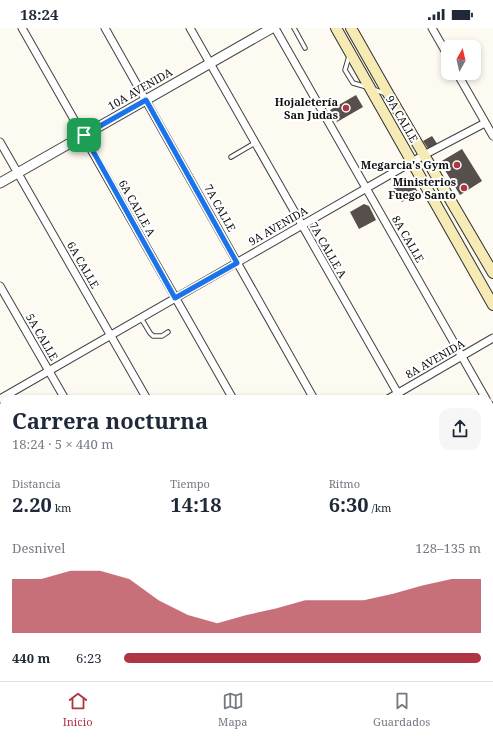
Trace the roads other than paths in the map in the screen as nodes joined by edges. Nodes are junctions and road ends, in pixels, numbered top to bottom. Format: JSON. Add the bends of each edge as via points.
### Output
{"nodes":[{"id":1,"x":22,"y":28,"type":"edge"},
{"id":2,"x":105,"y":28,"type":"edge"},
{"id":3,"x":190,"y":28,"type":"edge"},
{"id":4,"x":272,"y":28,"type":"edge"},
{"id":5,"x":275,"y":28,"type":"edge"},
{"id":6,"x":294,"y":28,"type":"edge"},
{"id":7,"x":336,"y":28,"type":"edge"},
{"id":8,"x":432,"y":28,"type":"edge"},
{"id":9,"x":353,"y":35,"type":"edge"},
{"id":10,"x":441,"y":44,"type":"edge"},
{"id":11,"x":305,"y":48,"type":"dead end"},
{"id":12,"x":210,"y":63,"type":"junction"},
{"id":13,"x":461,"y":80,"type":"edge"},
{"id":14,"x":370,"y":88,"type":"junction"},
{"id":15,"x":389,"y":95,"type":"junction"},
{"id":16,"x":146,"y":100,"type":"junction"},
{"id":17,"x":486,"y":123,"type":"junction"},
{"id":18,"x":84,"y":135,"type":"junction"},
{"id":19,"x":493,"y":136,"type":"edge"},
{"id":20,"x":0,"y":142,"type":"edge"},
{"id":21,"x":255,"y":143,"type":"junction"},
{"id":22,"x":424,"y":155,"type":"junction"},
{"id":23,"x":231,"y":157,"type":"dead end"},
{"id":24,"x":412,"y":162,"type":"junction"},
{"id":25,"x":18,"y":173,"type":"junction"},
{"id":26,"x":0,"y":183,"type":"edge"},
{"id":27,"x":366,"y":188,"type":"junction"},
{"id":28,"x":302,"y":226,"type":"junction"},
{"id":29,"x":237,"y":263,"type":"junction"},
{"id":30,"x":493,"y":273,"type":"edge"},
{"id":31,"x":0,"y":286,"type":"edge"},
{"id":32,"x":175,"y":298,"type":"junction"},
{"id":33,"x":493,"y":305,"type":"edge"},
{"id":34,"x":141,"y":318,"type":"junction"},
{"id":35,"x":168,"y":332,"type":"dead end"},
{"id":36,"x":110,"y":336,"type":"junction"},
{"id":37,"x":493,"y":338,"type":"edge"},
{"id":38,"x":463,"y":356,"type":"junction"},
{"id":39,"x":49,"y":371,"type":"junction"},
{"id":40,"x":7,"y":395,"type":"edge"},
{"id":41,"x":63,"y":395,"type":"edge"},
{"id":42,"x":145,"y":395,"type":"edge"},
{"id":43,"x":231,"y":395,"type":"edge"},
{"id":44,"x":312,"y":395,"type":"edge"},
{"id":45,"x":399,"y":395,"type":"edge"},
{"id":46,"x":402,"y":395,"type":"edge"},
{"id":47,"x":484,"y":395,"type":"edge"},
{"id":48,"x":0,"y":515,"type":"edge"},
{"id":49,"x":0,"y":519,"type":"edge"}],
"edges":[{"from":1,"to":18,"type":"street","name":"6A CALLE A"},
{"from":2,"to":16,"type":"street","name":"7A CALLE"},
{"from":3,"to":12,"type":"street","name":"7A CALLE A"},
{"from":4,"to":12,"type":"street","name":"10A AVENIDA"},
{"from":5,"to":27,"type":"street","name":"8A CALLE"},
{"from":6,"to":11,"type":"lane"},
{"from":7,"to":14,"type":"main road","name":"9A CALLE","via":[[351,50]]},
{"from":8,"to":10,"type":"street"},
{"from":9,"to":15,"type":"main road","name":"9A CALLE"},
{"from":12,"to":16,"type":"street","name":"10A AVENIDA"},
{"from":12,"to":21,"type":"street","name":"7A CALLE A"},
{"from":13,"to":17,"type":"street"},
{"from":14,"to":15,"type":"lane"},
{"from":14,"to":24,"type":"main road","name":"9A CALLE"},
{"from":15,"to":22,"type":"main road","name":"9A CALLE"},
{"from":16,"to":18,"type":"street","name":"10A AVENIDA"},
{"from":16,"to":29,"type":"street","name":"7A CALLE"},
{"from":17,"to":19,"type":"street"},
{"from":17,"to":22,"type":"street","name":"9A AVENIDA"},
{"from":18,"to":25,"type":"street","name":"10A AVENIDA"},
{"from":18,"to":32,"type":"street","name":"6A CALLE A"},
{"from":20,"to":25,"type":"street","name":"6A CALLE"},
{"from":21,"to":23,"type":"lane"},
{"from":21,"to":28,"type":"street","name":"7A CALLE A"},
{"from":22,"to":24,"type":"street","name":"9A AVENIDA"},
{"from":22,"to":30,"type":"main road","name":"9A CALLE"},
{"from":24,"to":27,"type":"street","name":"9A AVENIDA"},
{"from":24,"to":33,"type":"main road","name":"9A CALLE"},
{"from":25,"to":26,"type":"street","name":"10A AVENIDA"},
{"from":25,"to":36,"type":"street","name":"6A CALLE"},
{"from":27,"to":28,"type":"street","name":"9A AVENIDA"},
{"from":27,"to":38,"type":"street","name":"8A CALLE"},
{"from":28,"to":29,"type":"street","name":"9A AVENIDA"},
{"from":28,"to":45,"type":"street","name":"7A CALLE A"},
{"from":29,"to":32,"type":"street","name":"9A AVENIDA"},
{"from":29,"to":44,"type":"street","name":"7A CALLE"},
{"from":31,"to":39,"type":"street","name":"5A CALLE"},
{"from":32,"to":34,"type":"street","name":"9A AVENIDA"},
{"from":32,"to":43,"type":"street","name":"6A CALLE A"},
{"from":34,"to":35,"type":"lane","via":[[153,336],[162,336]]},
{"from":34,"to":36,"type":"street","name":"9A AVENIDA"},
{"from":36,"to":39,"type":"street","name":"9A AVENIDA"},
{"from":36,"to":42,"type":"street","name":"6A CALLE"},
{"from":37,"to":38,"type":"street","name":"8A AVENIDA"},
{"from":38,"to":46,"type":"street","name":"8A AVENIDA"},
{"from":38,"to":47,"type":"street","name":"8A CALLE"},
{"from":39,"to":40,"type":"street","name":"9A AVENIDA"},
{"from":39,"to":41,"type":"street","name":"5A CALLE"},
{"from":48,"to":49,"type":"lane"}]}
